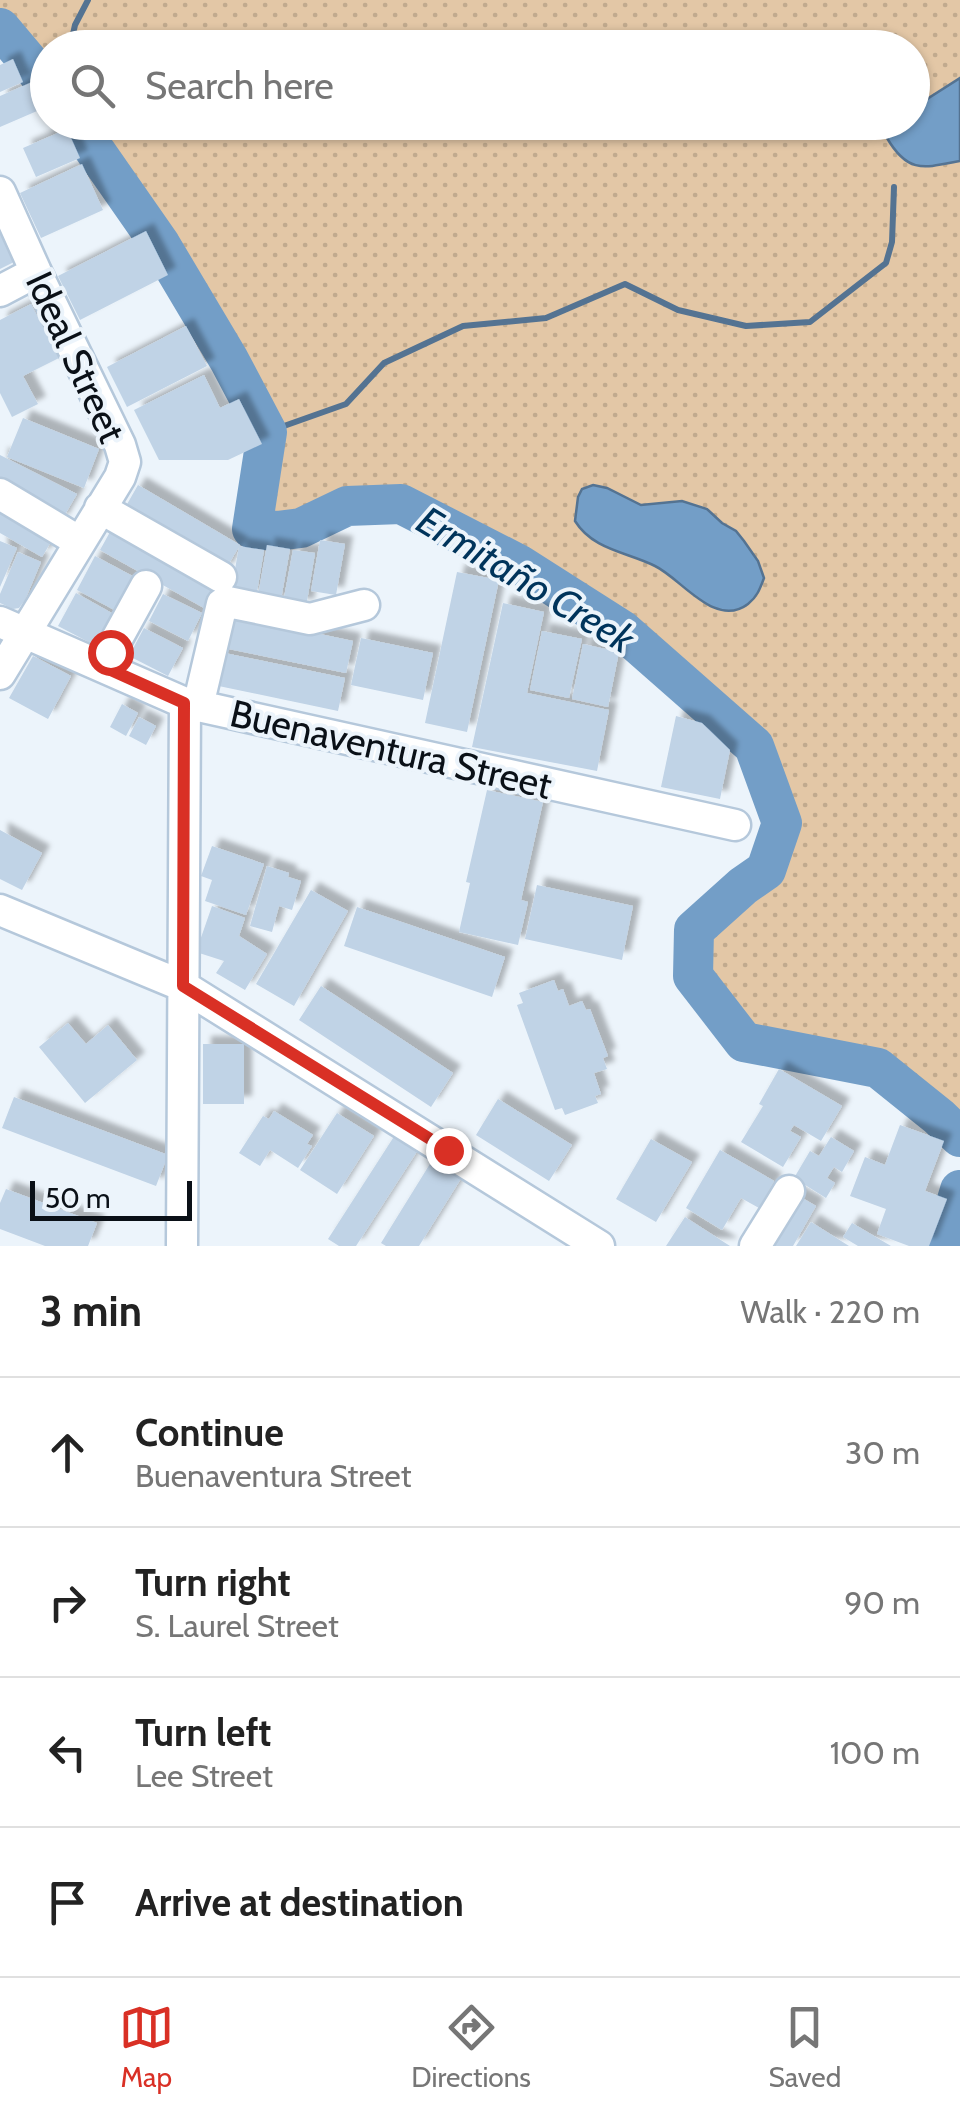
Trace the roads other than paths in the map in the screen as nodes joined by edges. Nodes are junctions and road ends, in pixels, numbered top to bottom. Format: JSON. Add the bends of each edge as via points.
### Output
{"nodes":[{"id":1,"x":0,"y":192,"type":"edge"},
{"id":2,"x":36,"y":272,"type":"junction"},
{"id":3,"x":0,"y":291,"type":"edge"},
{"id":4,"x":0,"y":494,"type":"edge"},
{"id":5,"x":100,"y":508,"type":"junction"},
{"id":6,"x":80,"y":542,"type":"junction"},
{"id":7,"x":221,"y":577,"type":"dead end"},
{"id":8,"x":146,"y":586,"type":"dead end"},
{"id":9,"x":364,"y":605,"type":"dead end"},
{"id":10,"x":12,"y":627,"type":"edge"},
{"id":11,"x":102,"y":666,"type":"junction"},
{"id":12,"x":0,"y":674,"type":"edge"},
{"id":13,"x":191,"y":704,"type":"junction"},
{"id":14,"x":735,"y":825,"type":"dead end"},
{"id":15,"x":0,"y":910,"type":"edge"},
{"id":16,"x":183,"y":986,"type":"junction"},
{"id":17,"x":789,"y":1192,"type":"dead end"},
{"id":18,"x":182,"y":1246,"type":"edge"},
{"id":19,"x":599,"y":1246,"type":"edge"},
{"id":20,"x":755,"y":1246,"type":"edge"}],
"edges":[{"from":1,"to":2,"type":"street","name":"Ideal Street"},
{"from":2,"to":3,"type":"street"},
{"from":2,"to":5,"type":"street","name":"Ideal Street","via":[[125,462]]},
{"from":4,"to":6,"type":"street"},
{"from":5,"to":6,"type":"street","name":"Ideal Street"},
{"from":5,"to":7,"type":"street"},
{"from":6,"to":10,"type":"street","name":"Ideal Street"},
{"from":8,"to":11,"type":"street"},
{"from":9,"to":13,"type":"street","via":[[310,619],[222,604]]},
{"from":10,"to":11,"type":"street","name":"Buenaventura Street"},
{"from":10,"to":12,"type":"street","name":"Ideal Street"},
{"from":11,"to":13,"type":"street","name":"Buenaventura Street"},
{"from":13,"to":14,"type":"street","name":"Buenaventura Street"},
{"from":13,"to":16,"type":"street"},
{"from":15,"to":16,"type":"street"},
{"from":16,"to":18,"type":"street"},
{"from":16,"to":19,"type":"street"},
{"from":17,"to":20,"type":"street"}]}
